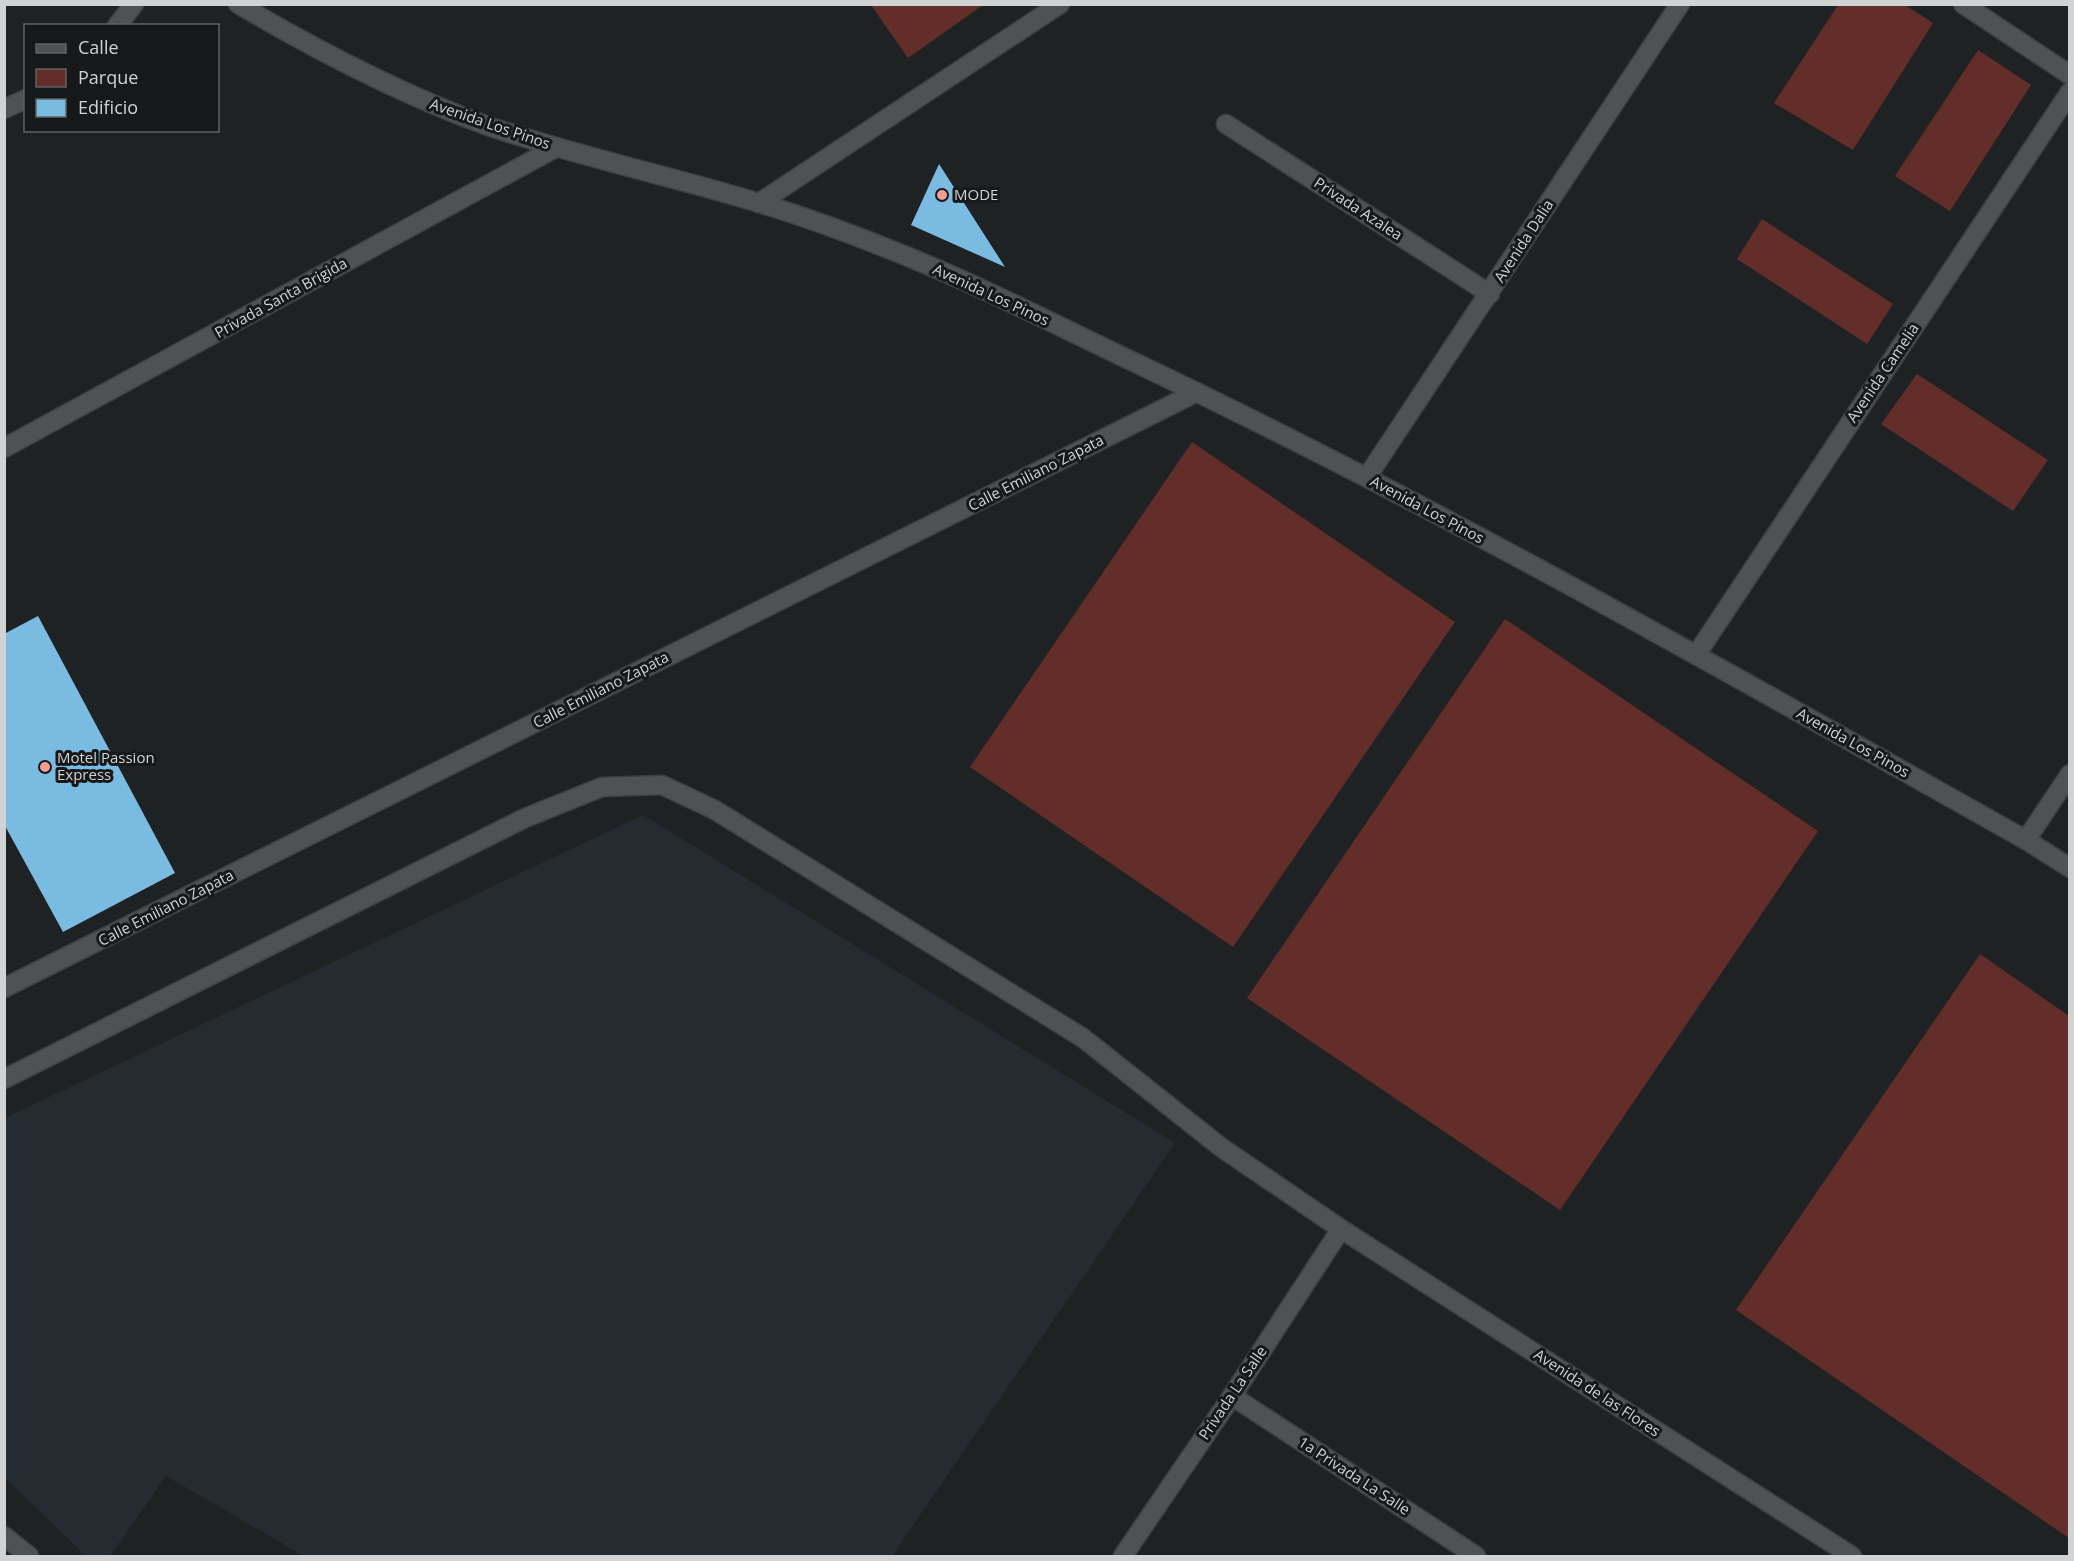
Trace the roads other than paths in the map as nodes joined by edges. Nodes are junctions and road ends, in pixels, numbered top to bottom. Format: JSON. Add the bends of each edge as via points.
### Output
{"nodes":[{"id":1,"x":134,"y":4,"type":"edge"},
{"id":2,"x":238,"y":4,"type":"edge"},
{"id":3,"x":1060,"y":4,"type":"edge"},
{"id":4,"x":1680,"y":4,"type":"edge"},
{"id":5,"x":1963,"y":4,"type":"edge"},
{"id":6,"x":119,"y":24,"type":"edge"},
{"id":7,"x":2070,"y":75,"type":"edge"},
{"id":8,"x":2070,"y":92,"type":"edge"},
{"id":9,"x":24,"y":100,"type":"edge"},
{"id":10,"x":4,"y":109,"type":"edge"},
{"id":11,"x":1226,"y":124,"type":"dead end"},
{"id":12,"x":557,"y":147,"type":"junction"},
{"id":13,"x":759,"y":203,"type":"junction"},
{"id":14,"x":1490,"y":294,"type":"junction"},
{"id":15,"x":1197,"y":392,"type":"junction"},
{"id":16,"x":4,"y":448,"type":"edge"},
{"id":17,"x":1367,"y":477,"type":"junction"},
{"id":18,"x":1696,"y":655,"type":"junction"},
{"id":19,"x":2070,"y":774,"type":"edge"},
{"id":20,"x":2026,"y":840,"type":"junction"},
{"id":21,"x":2070,"y":868,"type":"edge"},
{"id":22,"x":4,"y":988,"type":"edge"},
{"id":23,"x":4,"y":1079,"type":"edge"},
{"id":24,"x":1341,"y":1229,"type":"junction"},
{"id":25,"x":1232,"y":1396,"type":"junction"},
{"id":26,"x":4,"y":1536,"type":"edge"},
{"id":27,"x":29,"y":1557,"type":"edge"},
{"id":28,"x":1123,"y":1557,"type":"edge"},
{"id":29,"x":1476,"y":1557,"type":"edge"},
{"id":30,"x":1852,"y":1557,"type":"edge"}],
"edges":[{"from":1,"to":6,"type":"street"},
{"from":2,"to":12,"type":"street","name":"Avenida Los Pinos","via":[[308,45],[421,100]]},
{"from":3,"to":13,"type":"street"},
{"from":4,"to":14,"type":"street","name":"Avenida Dalia"},
{"from":5,"to":7,"type":"street"},
{"from":8,"to":18,"type":"street","name":"Avenida Camelia"},
{"from":9,"to":10,"type":"street"},
{"from":11,"to":14,"type":"street","name":"Privada Azalea"},
{"from":12,"to":13,"type":"street","name":"Avenida Los Pinos"},
{"from":12,"to":16,"type":"street","name":"Privada Santa Brigida"},
{"from":13,"to":15,"type":"street","name":"Avenida Los Pinos","via":[[907,256]]},
{"from":14,"to":17,"type":"street","name":"Avenida Dalia"},
{"from":15,"to":17,"type":"street","name":"Avenida Los Pinos"},
{"from":15,"to":22,"type":"street","name":"Calle Emiliano Zapata"},
{"from":17,"to":18,"type":"street","name":"Avenida Los Pinos"},
{"from":18,"to":20,"type":"street","name":"Avenida Los Pinos"},
{"from":19,"to":20,"type":"street"},
{"from":20,"to":21,"type":"street","name":"Avenida Los Pinos"},
{"from":23,"to":24,"type":"street","name":"Avenida de las Flores","via":[[525,818],[602,787],[662,785],[715,810],[1083,1038],[1222,1148]]},
{"from":24,"to":25,"type":"street","name":"Privada La Salle"},
{"from":24,"to":30,"type":"street","name":"Avenida de las Flores"},
{"from":25,"to":28,"type":"street","name":"Privada La Salle"},
{"from":25,"to":29,"type":"street","name":"1a Privada La Salle"},
{"from":26,"to":27,"type":"street"}]}
